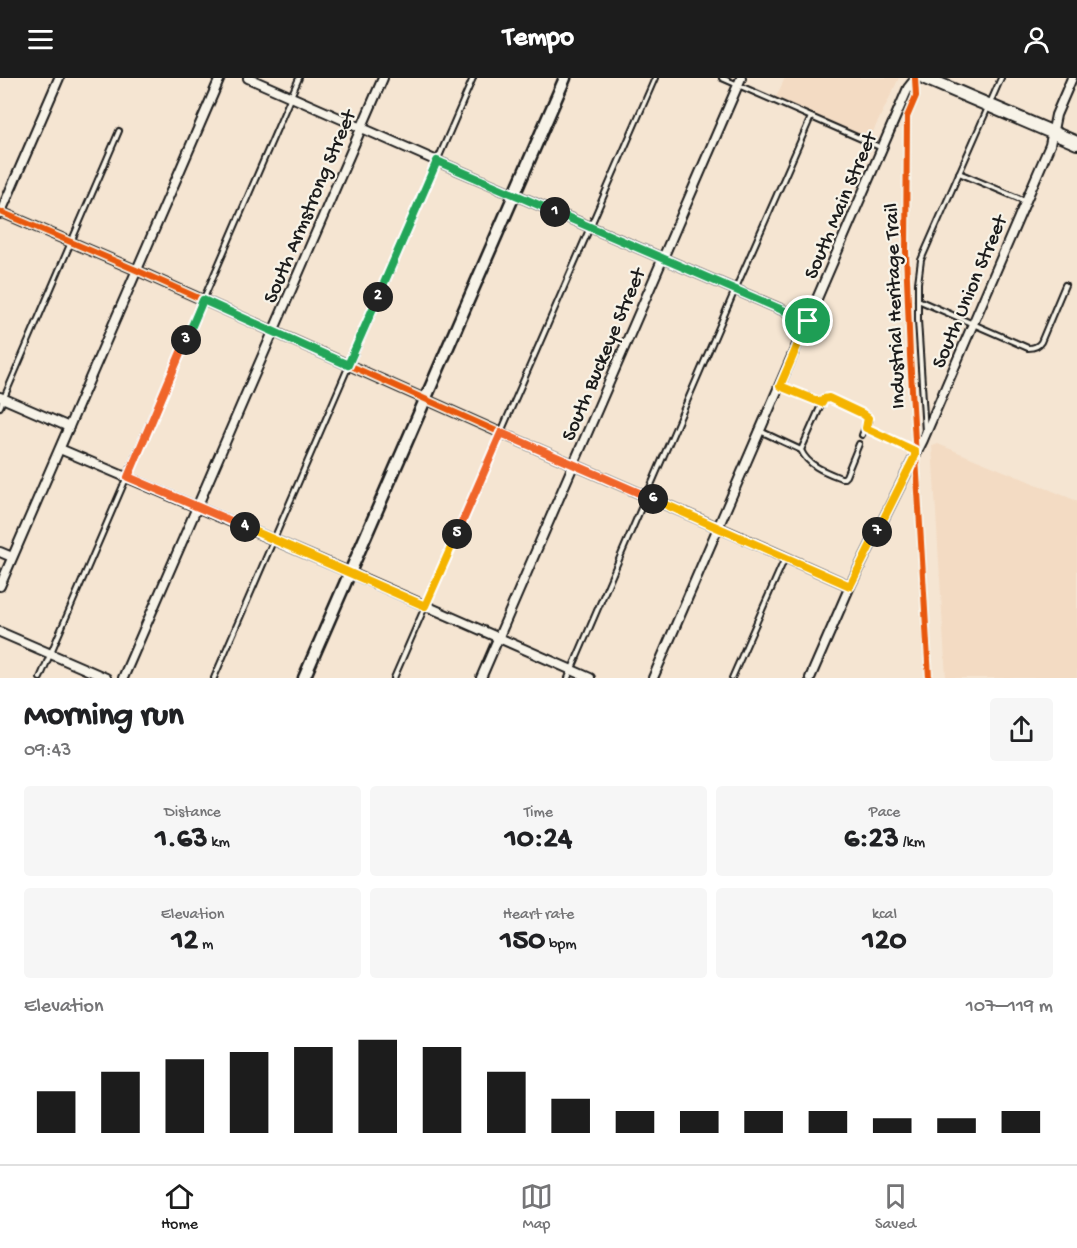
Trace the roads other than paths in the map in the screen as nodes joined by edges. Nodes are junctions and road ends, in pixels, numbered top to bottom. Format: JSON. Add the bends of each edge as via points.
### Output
{"nodes":[{"id":1,"x":59,"y":78,"type":"edge"},
{"id":2,"x":220,"y":78,"type":"edge"},
{"id":3,"x":248,"y":78,"type":"edge"},
{"id":4,"x":299,"y":78,"type":"edge"},
{"id":5,"x":382,"y":78,"type":"edge"},
{"id":6,"x":473,"y":78,"type":"edge"},
{"id":7,"x":565,"y":78,"type":"edge"},
{"id":8,"x":655,"y":78,"type":"edge"},
{"id":9,"x":722,"y":78,"type":"edge"},
{"id":10,"x":916,"y":78,"type":"edge"},
{"id":11,"x":925,"y":78,"type":"edge"},
{"id":12,"x":1001,"y":78,"type":"edge"},
{"id":13,"x":1072,"y":78,"type":"edge"},
{"id":14,"x":740,"y":81,"type":"edge"},
{"id":15,"x":290,"y":96,"type":"junction"},
{"id":16,"x":989,"y":105,"type":"junction"},
{"id":17,"x":811,"y":117,"type":"junction"},
{"id":18,"x":361,"y":127,"type":"junction"},
{"id":19,"x":119,"y":131,"type":"dead end"},
{"id":20,"x":1052,"y":133,"type":"junction"},
{"id":21,"x":1077,"y":143,"type":"edge"},
{"id":22,"x":883,"y":148,"type":"junction"},
{"id":23,"x":437,"y":161,"type":"junction"},
{"id":24,"x":960,"y":173,"type":"junction"},
{"id":25,"x":513,"y":194,"type":"junction"},
{"id":26,"x":1026,"y":201,"type":"junction"},
{"id":27,"x":0,"y":213,"type":"edge"},
{"id":28,"x":591,"y":227,"type":"junction"},
{"id":29,"x":71,"y":243,"type":"junction"},
{"id":30,"x":663,"y":258,"type":"junction"},
{"id":31,"x":136,"y":270,"type":"junction"},
{"id":32,"x":1065,"y":285,"type":"dead end"},
{"id":33,"x":735,"y":290,"type":"junction"},
{"id":34,"x":918,"y":299,"type":"junction"},
{"id":35,"x":203,"y":300,"type":"junction"},
{"id":36,"x":808,"y":321,"type":"junction"},
{"id":37,"x":973,"y":324,"type":"junction"},
{"id":38,"x":273,"y":332,"type":"junction"},
{"id":39,"x":348,"y":365,"type":"junction"},
{"id":40,"x":780,"y":386,"type":"junction"},
{"id":41,"x":2,"y":397,"type":"edge"},
{"id":42,"x":425,"y":399,"type":"junction"},
{"id":43,"x":822,"y":403,"type":"junction"},
{"id":44,"x":0,"y":407,"type":"edge"},
{"id":45,"x":69,"y":427,"type":"junction"},
{"id":46,"x":866,"y":428,"type":"junction"},
{"id":47,"x":760,"y":431,"type":"junction"},
{"id":48,"x":501,"y":433,"type":"junction"},
{"id":49,"x":862,"y":435,"type":"dead end"},
{"id":50,"x":925,"y":436,"type":"junction"},
{"id":51,"x":859,"y":444,"type":"dead end"},
{"id":52,"x":60,"y":449,"type":"junction"},
{"id":53,"x":801,"y":450,"type":"junction"},
{"id":54,"x":917,"y":452,"type":"junction"},
{"id":55,"x":573,"y":465,"type":"junction"},
{"id":56,"x":128,"y":477,"type":"junction"},
{"id":57,"x":647,"y":497,"type":"junction"},
{"id":58,"x":196,"y":507,"type":"junction"},
{"id":59,"x":718,"y":528,"type":"junction"},
{"id":60,"x":273,"y":539,"type":"junction"},
{"id":61,"x":0,"y":552,"type":"edge"},
{"id":62,"x":12,"y":557,"type":"junction"},
{"id":63,"x":785,"y":558,"type":"junction"},
{"id":64,"x":350,"y":572,"type":"junction"},
{"id":65,"x":0,"y":586,"type":"edge"},
{"id":66,"x":850,"y":586,"type":"junction"},
{"id":67,"x":425,"y":606,"type":"junction"},
{"id":68,"x":0,"y":632,"type":"edge"},
{"id":69,"x":498,"y":638,"type":"junction"},
{"id":70,"x":51,"y":653,"type":"junction"},
{"id":71,"x":572,"y":670,"type":"junction"},
{"id":72,"x":40,"y":678,"type":"edge"},
{"id":73,"x":106,"y":678,"type":"edge"},
{"id":74,"x":123,"y":678,"type":"edge"},
{"id":75,"x":214,"y":678,"type":"edge"},
{"id":76,"x":304,"y":678,"type":"edge"},
{"id":77,"x":394,"y":678,"type":"edge"},
{"id":78,"x":481,"y":678,"type":"edge"},
{"id":79,"x":568,"y":678,"type":"edge"},
{"id":80,"x":590,"y":678,"type":"edge"},
{"id":81,"x":653,"y":678,"type":"edge"},
{"id":82,"x":732,"y":678,"type":"edge"},
{"id":83,"x":810,"y":678,"type":"edge"}],
"edges":[{"from":1,"to":27,"type":"street"},
{"from":2,"to":31,"type":"street"},
{"from":3,"to":15,"type":"street"},
{"from":4,"to":15,"type":"lane"},
{"from":5,"to":18,"type":"street","name":"South Armstrong Street"},
{"from":6,"to":23,"type":"lane"},
{"from":7,"to":25,"type":"main road"},
{"from":8,"to":28,"type":"lane"},
{"from":9,"to":14,"type":"lane"},
{"from":10,"to":22,"type":"street","name":"South Main Street"},
{"from":11,"to":16,"type":"main road"},
{"from":12,"to":16,"type":"lane"},
{"from":13,"to":20,"type":"street","name":"South Union Street"},
{"from":14,"to":17,"type":"lane"},
{"from":14,"to":30,"type":"street","name":"South Buckeye Street"},
{"from":15,"to":18,"type":"street"},
{"from":15,"to":35,"type":"lane"},
{"from":16,"to":20,"type":"main road"},
{"from":16,"to":24,"type":"lane"},
{"from":17,"to":22,"type":"lane"},
{"from":17,"to":33,"type":"lane"},
{"from":18,"to":23,"type":"street"},
{"from":18,"to":38,"type":"street","name":"South Armstrong Street"},
{"from":19,"to":29,"type":"lane"},
{"from":20,"to":21,"type":"main road"},
{"from":20,"to":26,"type":"street","name":"South Union Street"},
{"from":22,"to":36,"type":"street","name":"South Main Street"},
{"from":23,"to":25,"type":"street"},
{"from":23,"to":39,"type":"lane"},
{"from":24,"to":26,"type":"lane"},
{"from":24,"to":34,"type":"lane","via":[[921,260]]},
{"from":25,"to":28,"type":"street"},
{"from":25,"to":42,"type":"main road"},
{"from":26,"to":37,"type":"street","name":"South Union Street"},
{"from":27,"to":29,"type":"street"},
{"from":28,"to":30,"type":"street"},
{"from":28,"to":48,"type":"lane"},
{"from":29,"to":31,"type":"street"},
{"from":29,"to":41,"type":"lane"},
{"from":30,"to":33,"type":"street"},
{"from":30,"to":55,"type":"street","name":"South Buckeye Street"},
{"from":31,"to":35,"type":"street"},
{"from":31,"to":45,"type":"street"},
{"from":32,"to":37,"type":"lane","via":[[1037,347],[1029,348]]},
{"from":33,"to":36,"type":"street"},
{"from":33,"to":57,"type":"lane"},
{"from":34,"to":37,"type":"lane"},
{"from":34,"to":50,"type":"lane"},
{"from":35,"to":38,"type":"street"},
{"from":35,"to":56,"type":"lane"},
{"from":36,"to":40,"type":"street","name":"South Main Street"},
{"from":37,"to":50,"type":"street","name":"South Union Street"},
{"from":38,"to":39,"type":"street"},
{"from":38,"to":58,"type":"street","name":"South Armstrong Street"},
{"from":39,"to":42,"type":"street"},
{"from":39,"to":60,"type":"lane"},
{"from":40,"to":43,"type":"lane"},
{"from":40,"to":47,"type":"street","name":"South Main Street"},
{"from":41,"to":44,"type":"lane"},
{"from":41,"to":45,"type":"street"},
{"from":42,"to":48,"type":"street"},
{"from":42,"to":64,"type":"main road"},
{"from":43,"to":46,"type":"lane","via":[[829,398],[863,414],[868,418]]},
{"from":43,"to":53,"type":"lane"},
{"from":45,"to":52,"type":"street"},
{"from":46,"to":49,"type":"lane"},
{"from":46,"to":54,"type":"lane"},
{"from":47,"to":53,"type":"lane"},
{"from":47,"to":59,"type":"street","name":"South Main Street"},
{"from":48,"to":55,"type":"street"},
{"from":48,"to":67,"type":"lane"},
{"from":50,"to":54,"type":"street","name":"South Union Street"},
{"from":51,"to":53,"type":"lane","via":[[844,478],[816,467]]},
{"from":52,"to":56,"type":"street"},
{"from":52,"to":62,"type":"street"},
{"from":54,"to":66,"type":"street","name":"South Union Street"},
{"from":55,"to":57,"type":"street"},
{"from":55,"to":69,"type":"street","name":"South Buckeye Street"},
{"from":56,"to":58,"type":"street"},
{"from":56,"to":70,"type":"lane"},
{"from":57,"to":59,"type":"street"},
{"from":57,"to":71,"type":"lane"},
{"from":58,"to":60,"type":"street"},
{"from":58,"to":74,"type":"street","name":"South Armstrong Street"},
{"from":59,"to":63,"type":"street"},
{"from":59,"to":81,"type":"street","name":"South Main Street"},
{"from":60,"to":64,"type":"street"},
{"from":60,"to":75,"type":"lane"},
{"from":61,"to":62,"type":"street"},
{"from":62,"to":65,"type":"street"},
{"from":63,"to":66,"type":"street"},
{"from":63,"to":82,"type":"lane"},
{"from":64,"to":67,"type":"street"},
{"from":64,"to":76,"type":"main road"},
{"from":66,"to":83,"type":"street","name":"South Union Street"},
{"from":67,"to":69,"type":"street"},
{"from":67,"to":77,"type":"lane"},
{"from":68,"to":70,"type":"street"},
{"from":69,"to":71,"type":"street"},
{"from":69,"to":78,"type":"street","name":"South Buckeye Street"},
{"from":70,"to":72,"type":"lane"},
{"from":70,"to":73,"type":"street"},
{"from":71,"to":79,"type":"lane"},
{"from":71,"to":80,"type":"street"}]}
